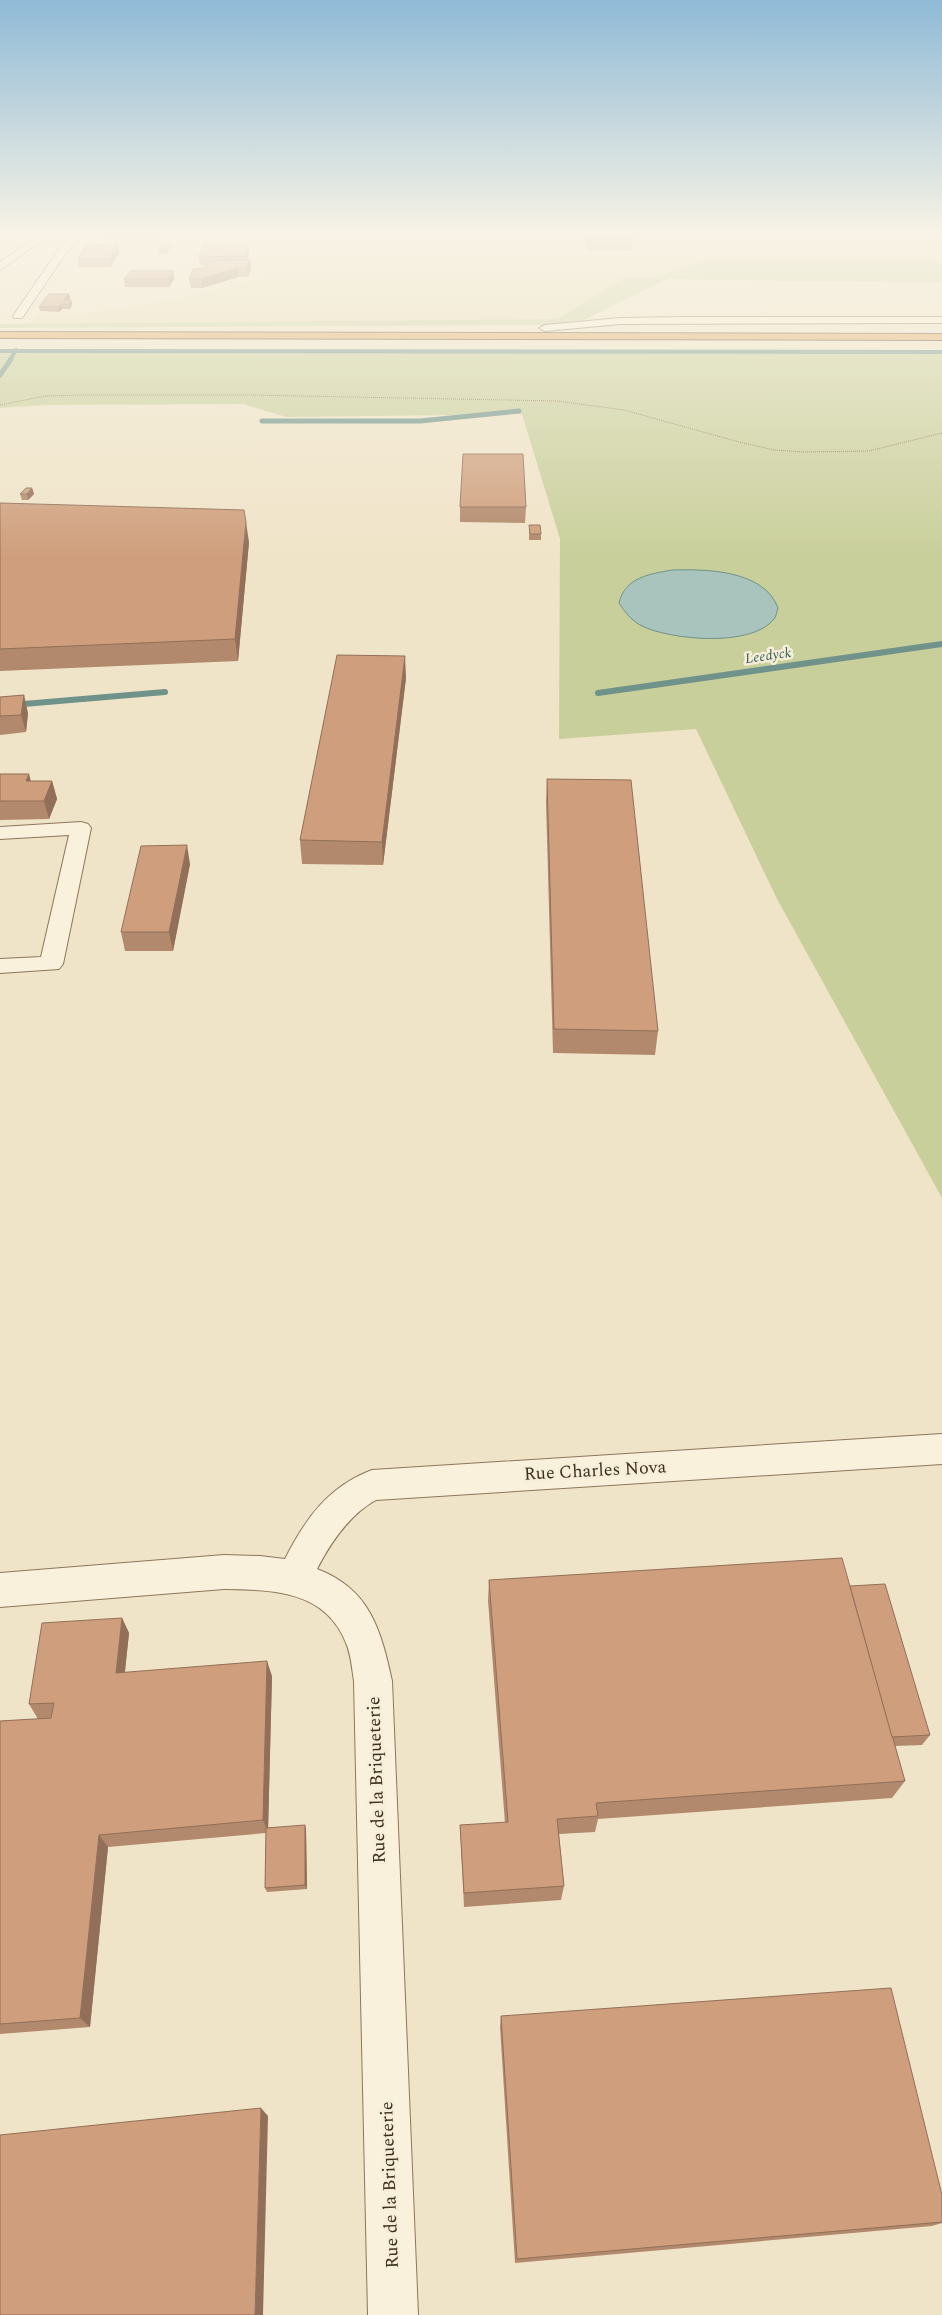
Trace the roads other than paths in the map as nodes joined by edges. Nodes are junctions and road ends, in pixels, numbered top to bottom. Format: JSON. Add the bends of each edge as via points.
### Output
{"nodes":[{"id":1,"x":0,"y":341,"type":"edge"},
{"id":2,"x":942,"y":344,"type":"edge"},
{"id":3,"x":0,"y":833,"type":"edge"},
{"id":4,"x":0,"y":966,"type":"edge"},
{"id":5,"x":942,"y":1448,"type":"edge"},
{"id":6,"x":295,"y":1576,"type":"junction"},
{"id":7,"x":0,"y":1590,"type":"edge"},
{"id":8,"x":393,"y":2315,"type":"edge"}],
"edges":[{"from":1,"to":2,"type":"highway"},
{"from":3,"to":4,"type":"street","via":[[82,828],[51,964]]},
{"from":5,"to":6,"type":"street","name":"Rue Charles Nova","via":[[372,1485],[350,1497],[328,1518]]},
{"from":6,"to":7,"type":"street","name":"Rue de la Briqueterie","via":[[242,1571]]},
{"from":6,"to":8,"type":"street","name":"Rue de la Briqueterie","via":[[326,1591],[339,1602],[361,1630],[371,1661]]}]}
